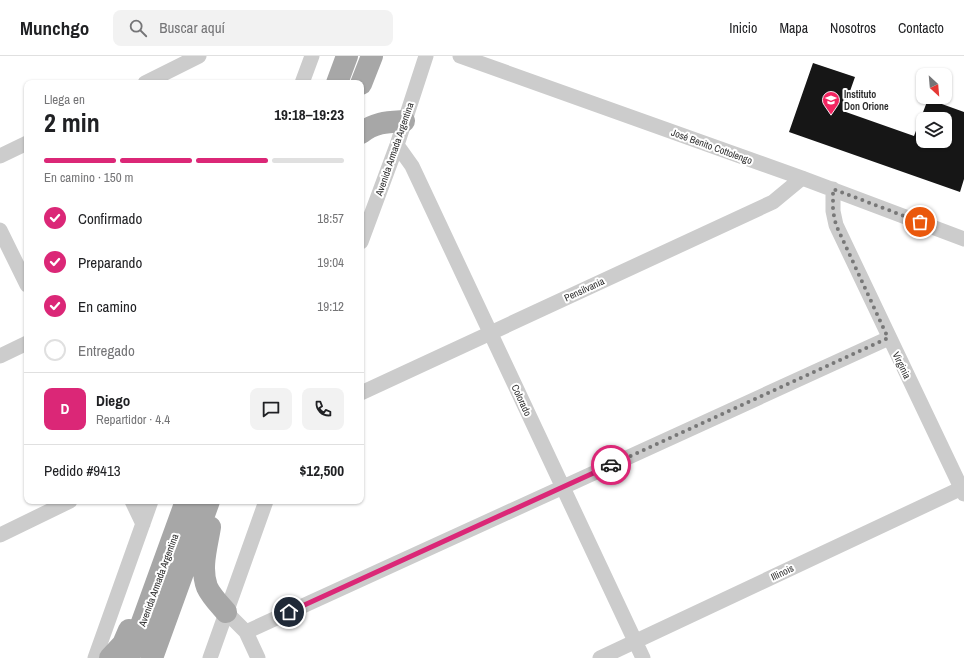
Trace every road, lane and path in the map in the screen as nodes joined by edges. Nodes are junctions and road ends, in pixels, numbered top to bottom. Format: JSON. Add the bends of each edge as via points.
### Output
{"nodes":[{"id":1,"x":199,"y":56,"type":"edge"},
{"id":2,"x":312,"y":56,"type":"edge"},
{"id":3,"x":347,"y":56,"type":"edge"},
{"id":4,"x":372,"y":56,"type":"edge"},
{"id":5,"x":426,"y":56,"type":"edge"},
{"id":6,"x":460,"y":56,"type":"edge"},
{"id":7,"x":151,"y":80,"type":"edge"},
{"id":8,"x":303,"y":80,"type":"edge"},
{"id":9,"x":338,"y":80,"type":"edge"},
{"id":10,"x":363,"y":80,"type":"edge"},
{"id":11,"x":404,"y":121,"type":"junction"},
{"id":12,"x":364,"y":131,"type":"edge"},
{"id":13,"x":24,"y":144,"type":"edge"},
{"id":14,"x":397,"y":145,"type":"junction"},
{"id":15,"x":0,"y":156,"type":"edge"},
{"id":16,"x":802,"y":178,"type":"junction"},
{"id":17,"x":833,"y":189,"type":"junction"},
{"id":18,"x":0,"y":230,"type":"edge"},
{"id":19,"x":364,"y":234,"type":"edge"},
{"id":20,"x":964,"y":239,"type":"edge"},
{"id":21,"x":24,"y":279,"type":"edge"},
{"id":22,"x":491,"y":332,"type":"junction"},
{"id":23,"x":888,"y":338,"type":"junction"},
{"id":24,"x":24,"y":344,"type":"edge"},
{"id":25,"x":0,"y":356,"type":"edge"},
{"id":26,"x":364,"y":392,"type":"edge"},
{"id":27,"x":562,"y":487,"type":"junction"},
{"id":28,"x":963,"y":490,"type":"edge"},
{"id":29,"x":64,"y":504,"type":"edge"},
{"id":30,"x":133,"y":504,"type":"edge"},
{"id":31,"x":150,"y":504,"type":"edge"},
{"id":32,"x":185,"y":504,"type":"edge"},
{"id":33,"x":209,"y":504,"type":"edge"},
{"id":34,"x":210,"y":504,"type":"edge"},
{"id":35,"x":265,"y":504,"type":"edge"},
{"id":36,"x":143,"y":524,"type":"junction"},
{"id":37,"x":176,"y":527,"type":"junction"},
{"id":38,"x":0,"y":535,"type":"edge"},
{"id":39,"x":226,"y":612,"type":"junction"},
{"id":40,"x":246,"y":632,"type":"junction"},
{"id":41,"x":635,"y":641,"type":"junction"},
{"id":42,"x":95,"y":658,"type":"edge"},
{"id":43,"x":110,"y":658,"type":"edge"},
{"id":44,"x":129,"y":658,"type":"edge"},
{"id":45,"x":152,"y":658,"type":"edge"},
{"id":46,"x":210,"y":658,"type":"edge"},
{"id":47,"x":258,"y":658,"type":"edge"},
{"id":48,"x":600,"y":658,"type":"edge"},
{"id":49,"x":643,"y":658,"type":"edge"}],
"edges":[{"from":1,"to":7,"type":"street"},
{"from":2,"to":8,"type":"street"},
{"from":3,"to":9,"type":"main road"},
{"from":4,"to":10,"type":"main road"},
{"from":5,"to":11,"type":"street","name":"Avenida Armada Argentina"},
{"from":6,"to":16,"type":"street","name":"José Benito Cottolengo"},
{"from":11,"to":12,"type":"main road","via":[[382,122]]},
{"from":11,"to":14,"type":"street","name":"Avenida Armada Argentina"},
{"from":13,"to":15,"type":"street"},
{"from":14,"to":19,"type":"street","name":"Avenida Armada Argentina"},
{"from":14,"to":22,"type":"street","name":"Colorado","via":[[412,166]]},
{"from":16,"to":17,"type":"street","name":"José Benito Cottolengo"},
{"from":16,"to":22,"type":"street","name":"Pensilvania","via":[[773,202]]},
{"from":17,"to":20,"type":"street","name":"José Benito Cottolengo"},
{"from":17,"to":23,"type":"street","name":"Virginia","via":[[836,225]]},
{"from":18,"to":21,"type":"street"},
{"from":22,"to":26,"type":"street","name":"Pensilvania"},
{"from":22,"to":27,"type":"street","name":"Colorado"},
{"from":23,"to":27,"type":"street"},
{"from":23,"to":28,"type":"street","name":"Virginia"},
{"from":24,"to":25,"type":"street"},
{"from":27,"to":40,"type":"street"},
{"from":27,"to":41,"type":"street","name":"Colorado"},
{"from":28,"to":41,"type":"street","name":"Illinois"},
{"from":29,"to":38,"type":"street"},
{"from":30,"to":36,"type":"street"},
{"from":31,"to":36,"type":"street"},
{"from":32,"to":37,"type":"main road","name":"Avenida Armada Argentina"},
{"from":33,"to":45,"type":"main road","name":"Avenida Armada Argentina"},
{"from":34,"to":39,"type":"main road","via":[[204,577],[207,588]]},
{"from":35,"to":39,"type":"street"},
{"from":36,"to":42,"type":"street"},
{"from":37,"to":43,"type":"main road","via":[[153,567],[123,644]]},
{"from":37,"to":44,"type":"main road","name":"Avenida Armada Argentina"},
{"from":39,"to":40,"type":"street"},
{"from":39,"to":46,"type":"street"},
{"from":40,"to":47,"type":"street"},
{"from":41,"to":48,"type":"street","name":"Illinois"},
{"from":41,"to":49,"type":"street","name":"Colorado"}]}
